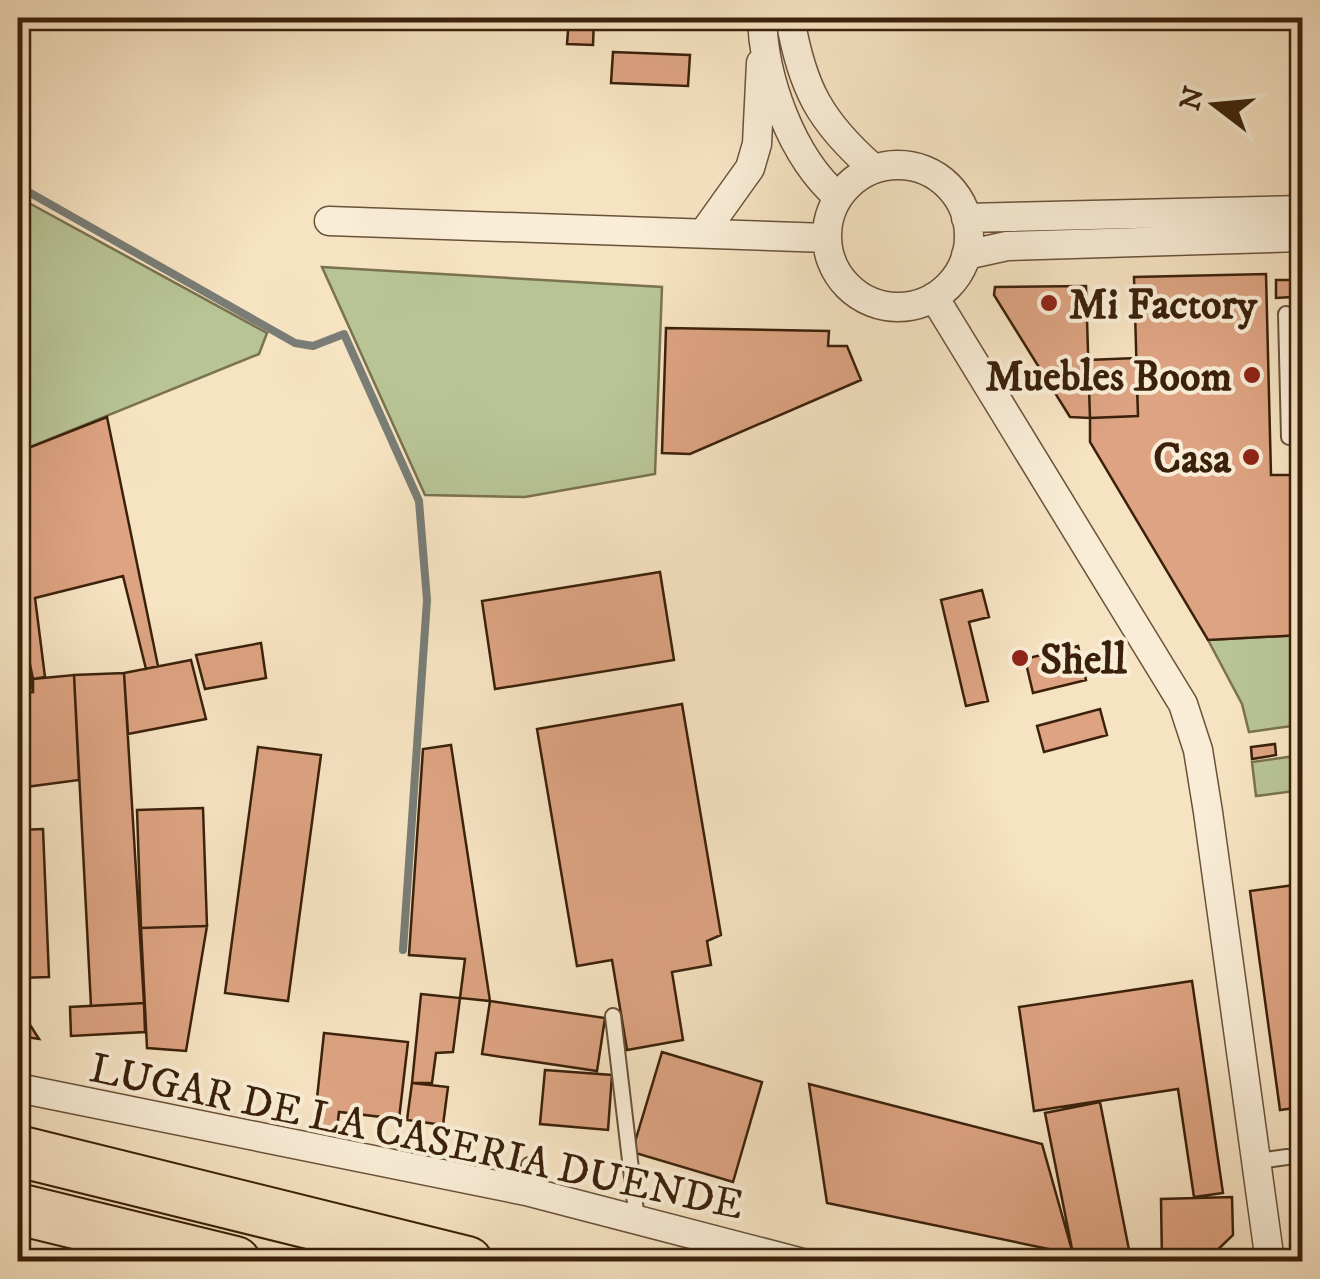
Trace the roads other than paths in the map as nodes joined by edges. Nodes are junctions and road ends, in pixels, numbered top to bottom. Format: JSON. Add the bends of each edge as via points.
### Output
{"nodes":[{"id":1,"x":762,"y":18,"type":"edge"},
{"id":2,"x":790,"y":18,"type":"edge"},
{"id":3,"x":763,"y":52,"type":"junction"},
{"id":4,"x":874,"y":170,"type":"junction"},
{"id":5,"x":838,"y":198,"type":"junction"},
{"id":6,"x":1302,"y":210,"type":"edge"},
{"id":7,"x":966,"y":218,"type":"junction"},
{"id":8,"x":329,"y":221,"type":"dead end"},
{"id":9,"x":705,"y":231,"type":"junction"},
{"id":10,"x":1302,"y":237,"type":"edge"},
{"id":11,"x":826,"y":238,"type":"junction"},
{"id":12,"x":966,"y":256,"type":"junction"},
{"id":13,"x":934,"y":298,"type":"junction"},
{"id":14,"x":1286,"y":314,"type":"dead end"},
{"id":15,"x":1289,"y":437,"type":"dead end"},
{"id":16,"x":613,"y":1016,"type":"dead end"},
{"id":17,"x":18,"y":1088,"type":"edge"},
{"id":18,"x":18,"y":1151,"type":"edge"},
{"id":19,"x":18,"y":1209,"type":"edge"},
{"id":20,"x":636,"y":1220,"type":"junction"},
{"id":21,"x":236,"y":1262,"type":"edge"},
{"id":22,"x":467,"y":1262,"type":"edge"},
{"id":23,"x":799,"y":1262,"type":"edge"},
{"id":24,"x":1270,"y":1262,"type":"edge"}],
"edges":[{"from":1,"to":3,"type":"street"},
{"from":2,"to":4,"type":"street","via":[[808,91],[826,122]]},
{"from":3,"to":5,"type":"street","via":[[797,138]]},
{"from":3,"to":9,"type":"street","via":[[750,168]]},
{"from":4,"to":5,"type":"street"},
{"from":4,"to":7,"type":"street","via":[[924,170],[950,189]]},
{"from":5,"to":11,"type":"street"},
{"from":6,"to":7,"type":"street"},
{"from":7,"to":12,"type":"street"},
{"from":8,"to":9,"type":"street"},
{"from":9,"to":11,"type":"street"},
{"from":10,"to":12,"type":"street","via":[[1006,246]]},
{"from":11,"to":13,"type":"street","via":[[835,270],[856,294],[886,307]]},
{"from":12,"to":13,"type":"street"},
{"from":13,"to":24,"type":"street","via":[[1183,704],[1198,750],[1273,1159]]},
{"from":14,"to":15,"type":"lane"},
{"from":16,"to":20,"type":"lane"},
{"from":17,"to":20,"type":"street","name":"LUGAR DE LA CASERIA DUENDE","via":[[528,1178]]},
{"from":18,"to":22,"type":"highway"},
{"from":19,"to":21,"type":"highway"},
{"from":20,"to":23,"type":"street","name":"LUGAR DE LA CASERIA DUENDE"}]}
